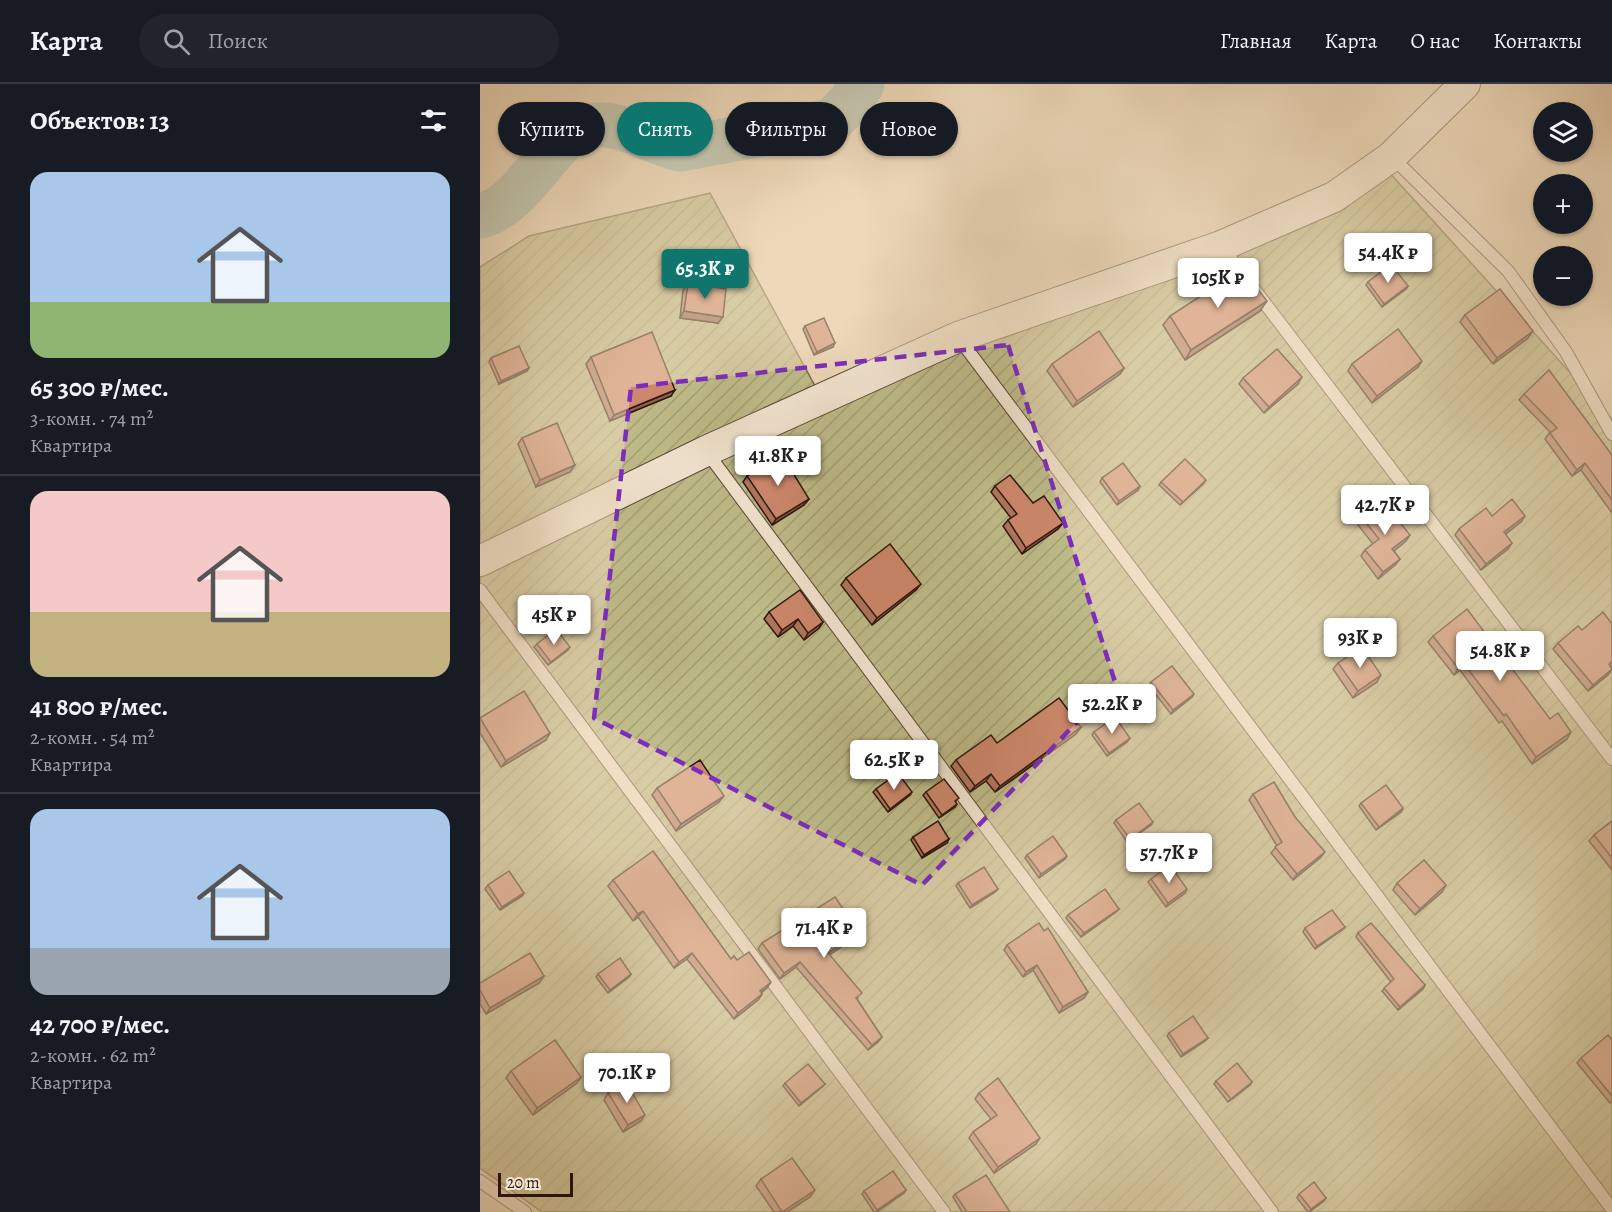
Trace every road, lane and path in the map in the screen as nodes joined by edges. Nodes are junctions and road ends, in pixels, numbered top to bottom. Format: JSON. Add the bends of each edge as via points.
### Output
{"nodes":[{"id":1,"x":1465,"y":84,"type":"edge"},
{"id":2,"x":1391,"y":157,"type":"junction"},
{"id":3,"x":1221,"y":246,"type":"junction"},
{"id":4,"x":958,"y":337,"type":"junction"},
{"id":5,"x":1612,"y":434,"type":"edge"},
{"id":6,"x":706,"y":451,"type":"junction"},
{"id":7,"x":480,"y":561,"type":"edge"},
{"id":8,"x":480,"y":590,"type":"edge"},
{"id":9,"x":1612,"y":759,"type":"edge"},
{"id":10,"x":480,"y":1181,"type":"edge"},
{"id":11,"x":1612,"y":1209,"type":"edge"},
{"id":12,"x":525,"y":1212,"type":"edge"},
{"id":13,"x":944,"y":1212,"type":"edge"},
{"id":14,"x":1272,"y":1212,"type":"edge"}],
"edges":[{"from":1,"to":2,"type":"street"},
{"from":2,"to":3,"type":"street","via":[[1334,197]]},
{"from":2,"to":5,"type":"lane","via":[[1509,271],[1566,352]]},
{"from":3,"to":4,"type":"street"},
{"from":3,"to":9,"type":"lane"},
{"from":4,"to":6,"type":"street"},
{"from":4,"to":11,"type":"lane"},
{"from":6,"to":7,"type":"street"},
{"from":6,"to":14,"type":"lane"},
{"from":8,"to":13,"type":"lane"},
{"from":10,"to":12,"type":"lane"}]}
